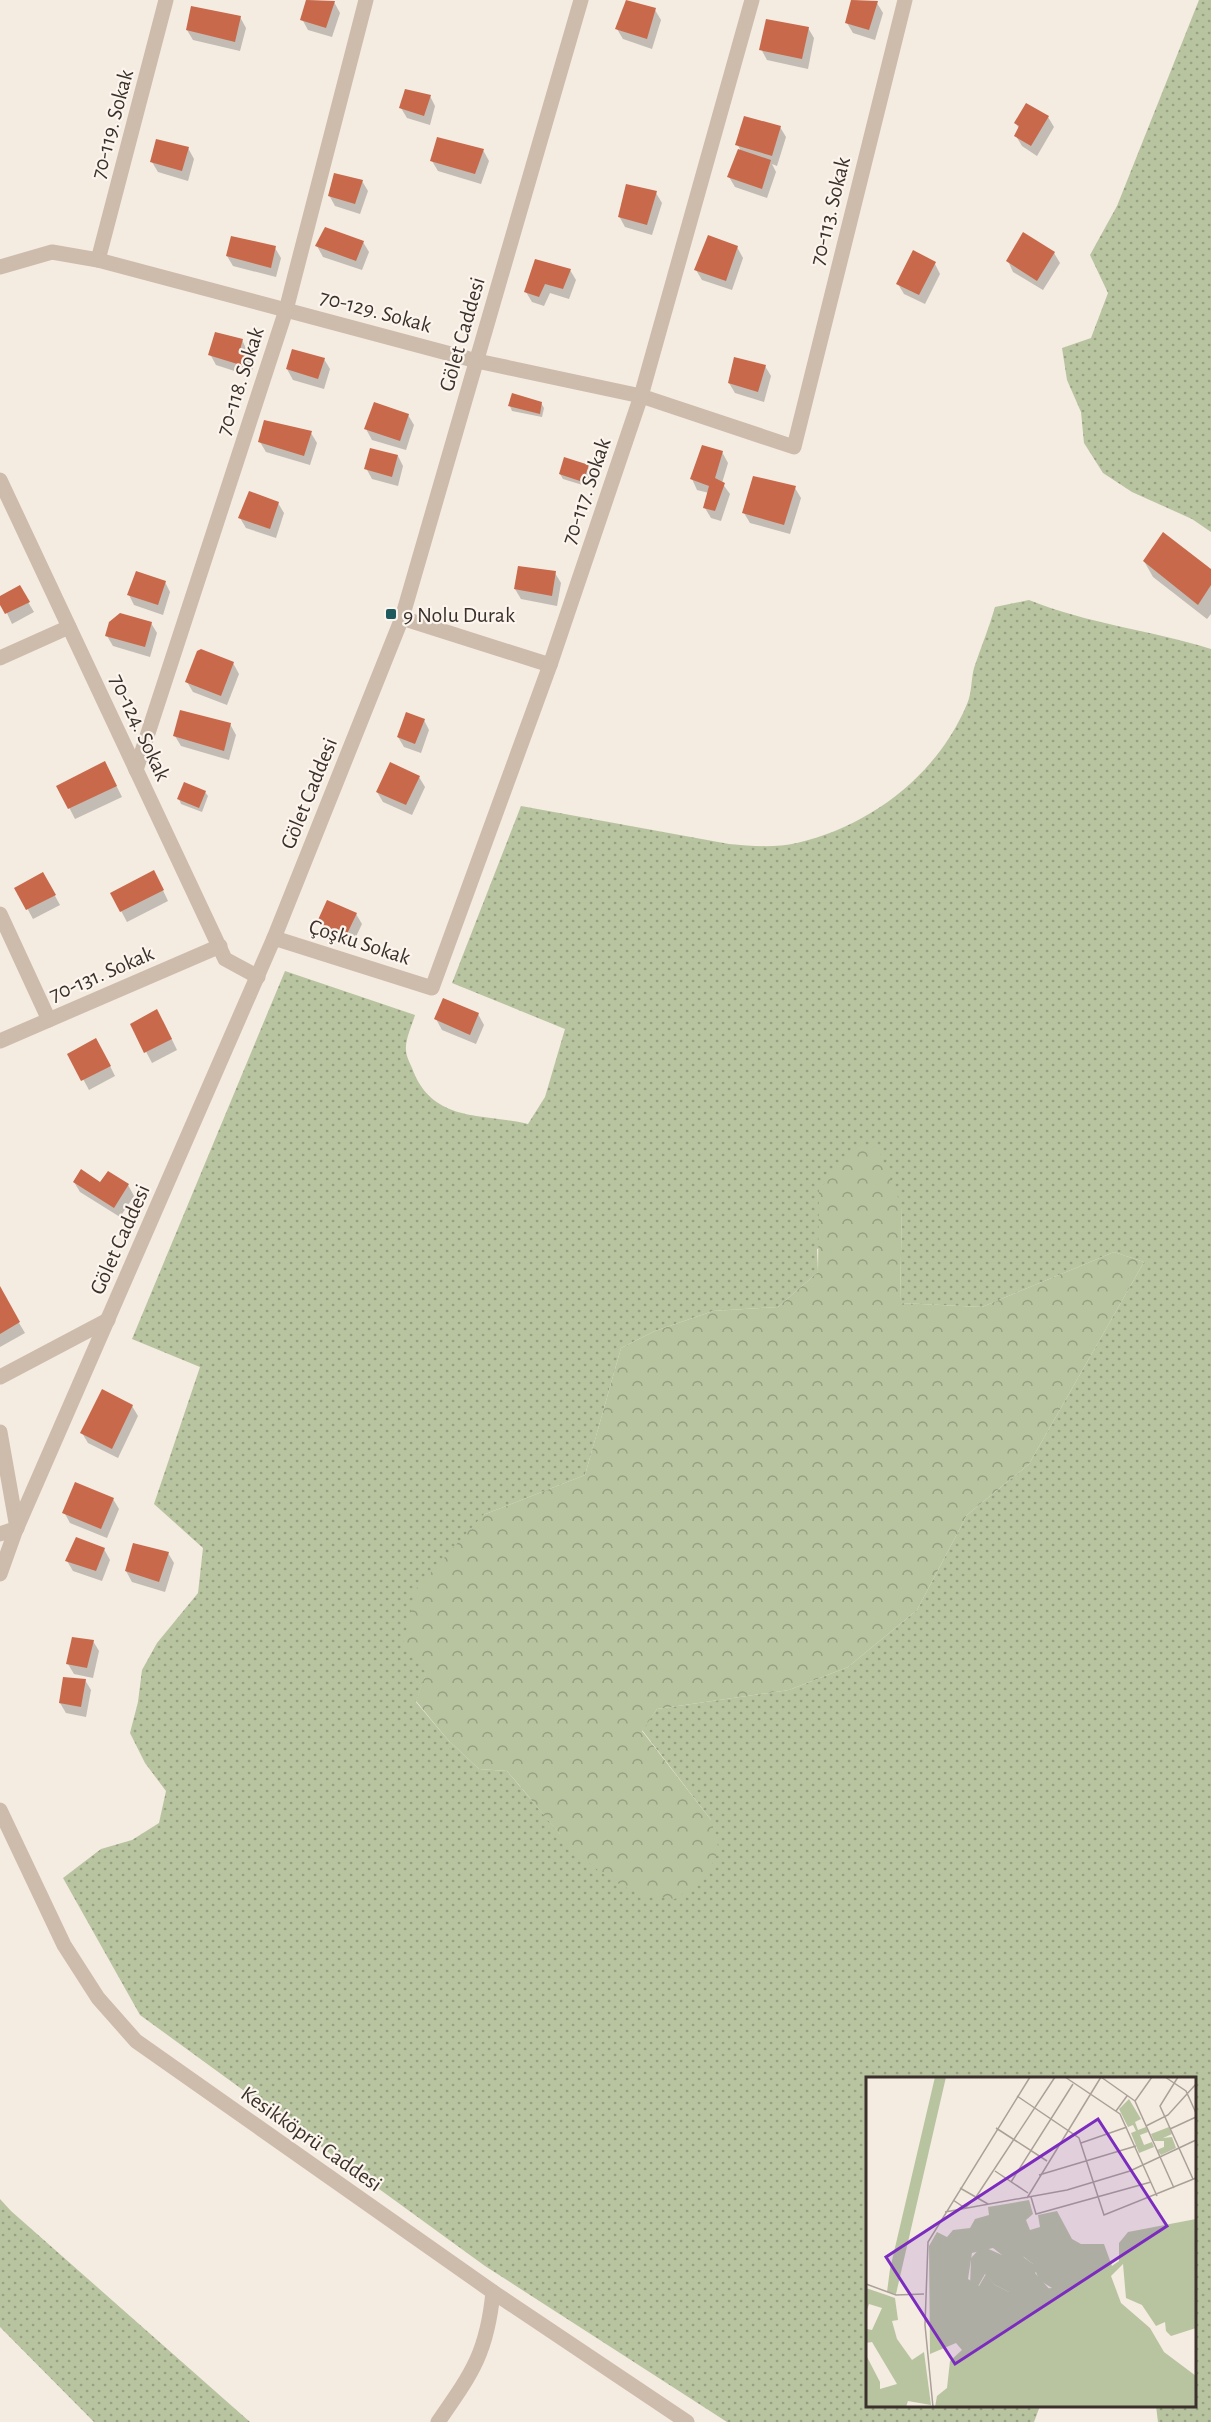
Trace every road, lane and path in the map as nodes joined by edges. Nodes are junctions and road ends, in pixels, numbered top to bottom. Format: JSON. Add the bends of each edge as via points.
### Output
{"nodes":[{"id":1,"x":166,"y":0,"type":"edge"},
{"id":2,"x":366,"y":0,"type":"edge"},
{"id":3,"x":581,"y":0,"type":"edge"},
{"id":4,"x":752,"y":0,"type":"edge"},
{"id":5,"x":905,"y":0,"type":"edge"},
{"id":6,"x":98,"y":260,"type":"junction"},
{"id":7,"x":0,"y":267,"type":"edge"},
{"id":8,"x":286,"y":310,"type":"junction"},
{"id":9,"x":477,"y":361,"type":"junction"},
{"id":10,"x":641,"y":396,"type":"junction"},
{"id":11,"x":796,"y":433,"type":"joint"},
{"id":12,"x":0,"y":480,"type":"edge"},
{"id":13,"x":402,"y":618,"type":"junction"},
{"id":14,"x":69,"y":627,"type":"junction"},
{"id":15,"x":0,"y":658,"type":"edge"},
{"id":16,"x":550,"y":665,"type":"junction"},
{"id":17,"x":136,"y":770,"type":"junction"},
{"id":18,"x":0,"y":914,"type":"edge"},
{"id":19,"x":274,"y":938,"type":"junction"},
{"id":20,"x":220,"y":946,"type":"junction"},
{"id":21,"x":258,"y":977,"type":"junction"},
{"id":22,"x":432,"y":988,"type":"joint"},
{"id":23,"x":49,"y":1020,"type":"junction"},
{"id":24,"x":0,"y":1041,"type":"edge"},
{"id":25,"x":108,"y":1320,"type":"junction"},
{"id":26,"x":0,"y":1377,"type":"edge"},
{"id":27,"x":0,"y":1432,"type":"edge"},
{"id":28,"x":17,"y":1528,"type":"junction"},
{"id":29,"x":0,"y":1534,"type":"edge"},
{"id":30,"x":0,"y":1574,"type":"edge"},
{"id":31,"x":0,"y":1810,"type":"edge"},
{"id":32,"x":492,"y":2292,"type":"junction"},
{"id":33,"x":438,"y":2422,"type":"edge"},
{"id":34,"x":687,"y":2422,"type":"edge"}],
"edges":[{"from":1,"to":6,"type":"street","name":"70-119. Sokak"},
{"from":2,"to":8,"type":"street","name":"70-118. Sokak"},
{"from":3,"to":9,"type":"street","name":"Gölet Caddesi"},
{"from":4,"to":10,"type":"street","name":"70-117. Sokak"},
{"from":5,"to":11,"type":"street","name":"70-113. Sokak"},
{"from":6,"to":7,"type":"street","name":"70-129. Sokak","via":[[52,252]]},
{"from":6,"to":8,"type":"street","name":"70-129. Sokak"},
{"from":8,"to":9,"type":"street","name":"70-129. Sokak"},
{"from":8,"to":17,"type":"street","name":"70-118. Sokak"},
{"from":9,"to":10,"type":"street","name":"70-129. Sokak"},
{"from":9,"to":13,"type":"street","name":"Gölet Caddesi"},
{"from":10,"to":11,"type":"street","name":"70-129. Sokak","via":[[794,447]]},
{"from":10,"to":16,"type":"street","name":"70-117. Sokak"},
{"from":12,"to":14,"type":"street","name":"70-124. Sokak"},
{"from":13,"to":16,"type":"street"},
{"from":13,"to":19,"type":"street","name":"Gölet Caddesi"},
{"from":14,"to":15,"type":"street"},
{"from":14,"to":17,"type":"street","name":"70-124. Sokak"},
{"from":16,"to":22,"type":"street","name":"70-117. Sokak"},
{"from":17,"to":20,"type":"street","name":"70-124. Sokak"},
{"from":18,"to":23,"type":"street"},
{"from":19,"to":21,"type":"street","name":"Gölet Caddesi"},
{"from":19,"to":22,"type":"street","name":"Çoşku Sokak"},
{"from":20,"to":21,"type":"street","name":"70-124. Sokak","via":[[225,959]]},
{"from":20,"to":23,"type":"street","name":"70-131. Sokak"},
{"from":21,"to":25,"type":"street","name":"Gölet Caddesi"},
{"from":23,"to":24,"type":"street","name":"70-131. Sokak"},
{"from":25,"to":26,"type":"street"},
{"from":25,"to":28,"type":"street","name":"Gölet Caddesi"},
{"from":27,"to":28,"type":"street"},
{"from":28,"to":29,"type":"street"},
{"from":28,"to":30,"type":"street","name":"Gölet Caddesi"},
{"from":31,"to":32,"type":"street","name":"Kesikköprü Caddesi","via":[[64,1945],[98,1998],[136,2041]]},
{"from":32,"to":33,"type":"street","via":[[489,2328],[475,2367]]},
{"from":32,"to":34,"type":"street","name":"Kesikköprü Caddesi"}]}
